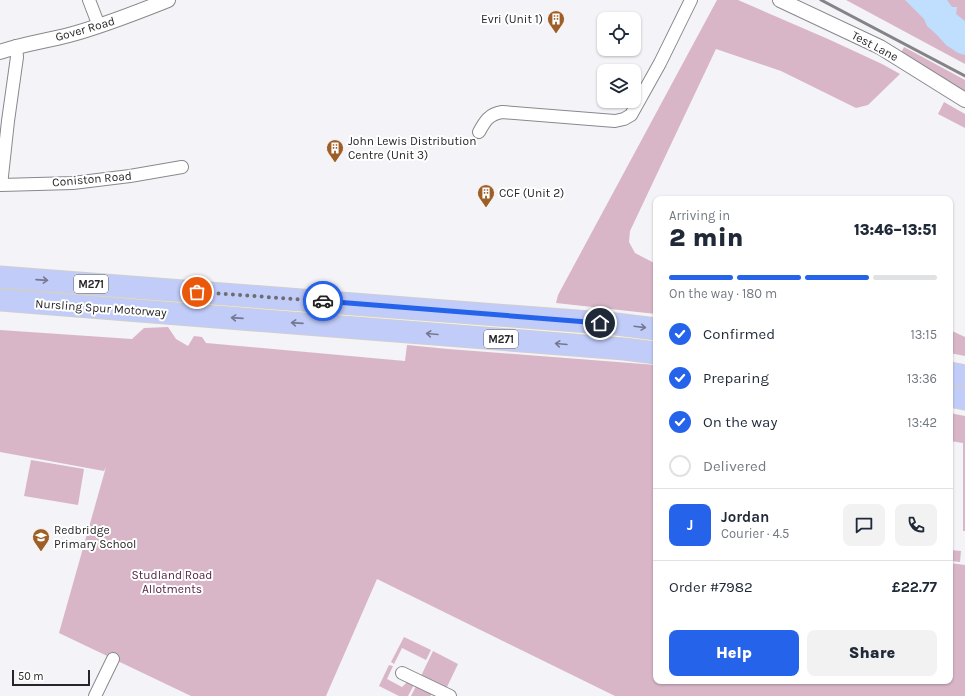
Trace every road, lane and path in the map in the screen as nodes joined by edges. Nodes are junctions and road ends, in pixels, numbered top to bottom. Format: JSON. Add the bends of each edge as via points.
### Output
{"nodes":[{"id":1,"x":90,"y":0,"type":"edge"},
{"id":2,"x":168,"y":0,"type":"edge"},
{"id":3,"x":691,"y":0,"type":"edge"},
{"id":4,"x":780,"y":0,"type":"edge"},
{"id":5,"x":99,"y":26,"type":"junction"},
{"id":6,"x":16,"y":46,"type":"junction"},
{"id":7,"x":0,"y":52,"type":"edge"},
{"id":8,"x":965,"y":100,"type":"edge"},
{"id":9,"x":479,"y":132,"type":"dead end"},
{"id":10,"x":182,"y":167,"type":"dead end"},
{"id":11,"x":1,"y":185,"type":"edge"},
{"id":12,"x":0,"y":277,"type":"edge"},
{"id":13,"x":0,"y":300,"type":"edge"},
{"id":14,"x":653,"y":329,"type":"edge"},
{"id":15,"x":653,"y":353,"type":"edge"},
{"id":16,"x":114,"y":659,"type":"dead end"},
{"id":17,"x":402,"y":673,"type":"dead end"},
{"id":18,"x":437,"y":693,"type":"edge"},
{"id":19,"x":95,"y":696,"type":"edge"},
{"id":20,"x":450,"y":696,"type":"edge"}],
"edges":[{"from":1,"to":5,"type":"street"},
{"from":2,"to":5,"type":"street","name":"Gover Road"},
{"from":3,"to":9,"type":"street","via":[[631,115],[615,121],[502,112],[488,117]]},
{"from":4,"to":8,"type":"street","name":"Test Lane","via":[[880,47]]},
{"from":5,"to":6,"type":"street","name":"Gover Road"},
{"from":6,"to":7,"type":"street","name":"Gover Road"},
{"from":6,"to":11,"type":"street","name":"Coniston Road","via":[[17,57]]},
{"from":10,"to":11,"type":"street","name":"Coniston Road","via":[[73,183]]},
{"from":12,"to":14,"type":"highway","name":"Nursling Spur Motorway","number":"M271","one_way":true},
{"from":15,"to":13,"type":"highway","name":"Nursling Spur Motorway","number":"M271","one_way":true},
{"from":16,"to":19,"type":"street"},
{"from":17,"to":18,"type":"street"},
{"from":18,"to":20,"type":"street"}]}
